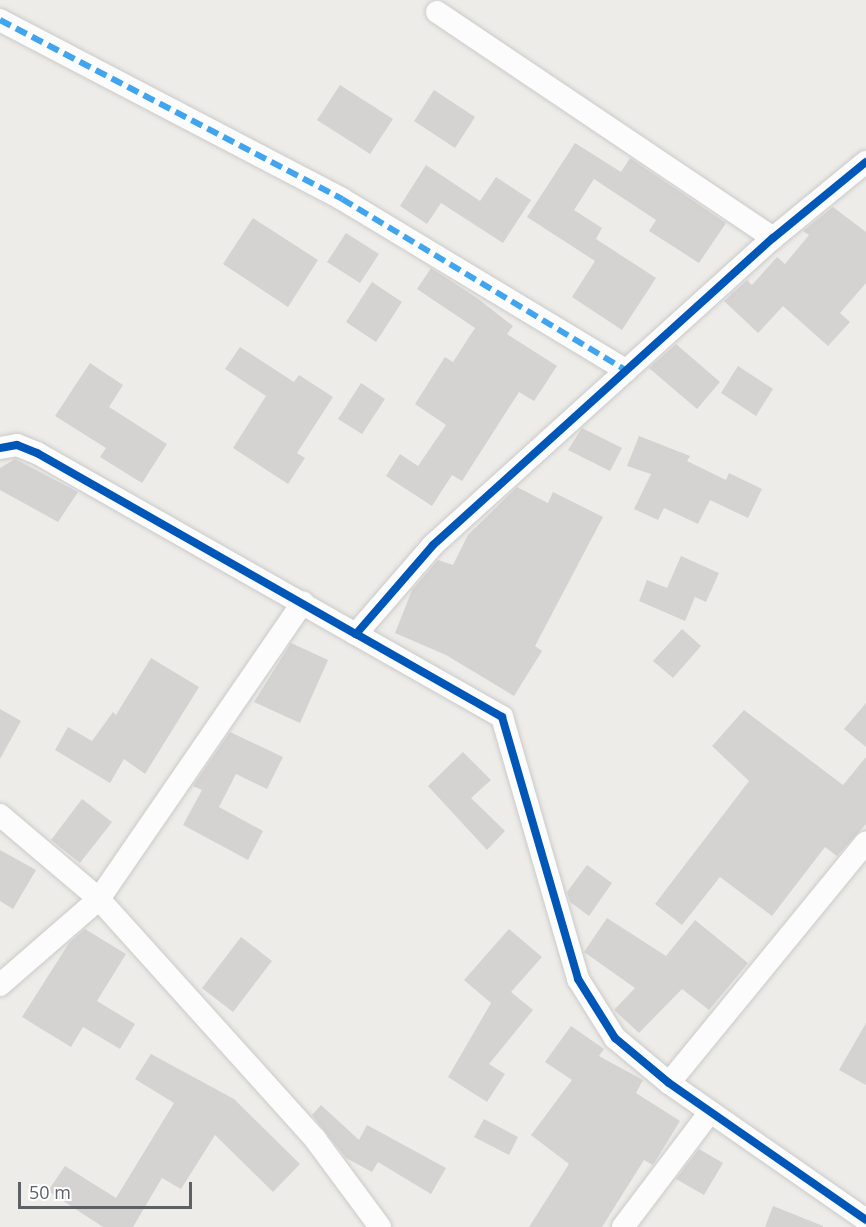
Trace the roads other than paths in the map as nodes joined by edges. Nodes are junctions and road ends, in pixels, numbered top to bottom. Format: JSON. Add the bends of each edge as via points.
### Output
{"nodes":[{"id":1,"x":437,"y":12,"type":"dead end"},
{"id":2,"x":0,"y":20,"type":"edge"},
{"id":3,"x":866,"y":162,"type":"edge"},
{"id":4,"x":773,"y":238,"type":"junction"},
{"id":5,"x":627,"y":370,"type":"junction"},
{"id":6,"x":0,"y":448,"type":"edge"},
{"id":7,"x":303,"y":602,"type":"junction"},
{"id":8,"x":356,"y":634,"type":"junction"},
{"id":9,"x":0,"y":815,"type":"edge"},
{"id":10,"x":866,"y":842,"type":"edge"},
{"id":11,"x":99,"y":900,"type":"junction"},
{"id":12,"x":0,"y":985,"type":"edge"},
{"id":13,"x":669,"y":1083,"type":"junction"},
{"id":14,"x":710,"y":1112,"type":"junction"},
{"id":15,"x":866,"y":1220,"type":"edge"},
{"id":16,"x":380,"y":1227,"type":"edge"},
{"id":17,"x":622,"y":1227,"type":"edge"}],
"edges":[{"from":1,"to":4,"type":"street"},
{"from":2,"to":5,"type":"street","via":[[342,199]]},
{"from":3,"to":4,"type":"street"},
{"from":4,"to":5,"type":"street"},
{"from":5,"to":8,"type":"street","via":[[433,545]]},
{"from":6,"to":7,"type":"street","via":[[17,445],[37,453]]},
{"from":7,"to":8,"type":"street"},
{"from":7,"to":11,"type":"street"},
{"from":8,"to":13,"type":"street","via":[[502,717],[578,979],[615,1038]]},
{"from":9,"to":11,"type":"street"},
{"from":10,"to":13,"type":"street"},
{"from":11,"to":12,"type":"street"},
{"from":11,"to":16,"type":"street","via":[[315,1139]]},
{"from":13,"to":14,"type":"street"},
{"from":14,"to":15,"type":"street"},
{"from":14,"to":17,"type":"street"}]}
